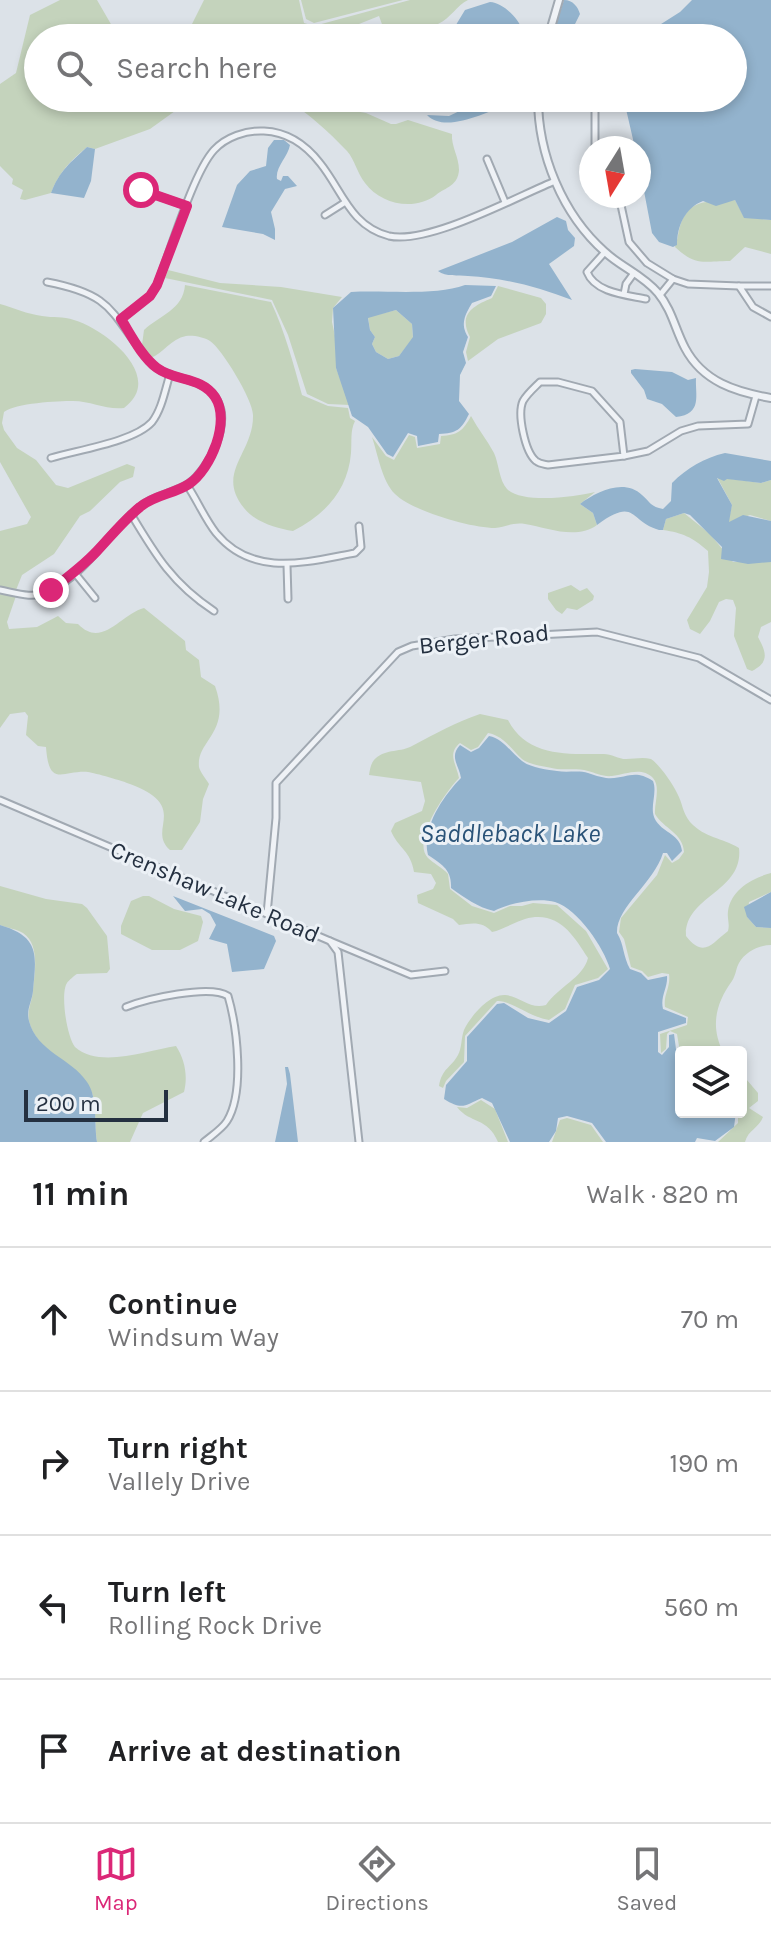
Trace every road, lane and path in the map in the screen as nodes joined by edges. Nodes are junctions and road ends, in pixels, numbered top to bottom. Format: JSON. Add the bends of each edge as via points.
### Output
{"nodes":[{"id":1,"x":559,"y":0,"type":"edge"},
{"id":2,"x":552,"y":24,"type":"edge"},
{"id":3,"x":538,"y":112,"type":"edge"},
{"id":4,"x":595,"y":112,"type":"edge"},
{"id":5,"x":595,"y":136,"type":"edge"},
{"id":6,"x":487,"y":159,"type":"dead end"},
{"id":7,"x":555,"y":181,"type":"junction"},
{"id":8,"x":141,"y":190,"type":"dead end"},
{"id":9,"x":505,"y":202,"type":"junction"},
{"id":10,"x":344,"y":203,"type":"junction"},
{"id":11,"x":187,"y":206,"type":"junction"},
{"id":12,"x":622,"y":208,"type":"edge"},
{"id":13,"x":325,"y":215,"type":"dead end"},
{"id":14,"x":605,"y":252,"type":"junction"},
{"id":15,"x":634,"y":273,"type":"junction"},
{"id":16,"x":673,"y":279,"type":"junction"},
{"id":17,"x":47,"y":282,"type":"dead end"},
{"id":18,"x":739,"y":286,"type":"junction"},
{"id":19,"x":771,"y":286,"type":"edge"},
{"id":20,"x":624,"y":294,"type":"junction"},
{"id":21,"x":660,"y":295,"type":"junction"},
{"id":22,"x":646,"y":299,"type":"dead end"},
{"id":23,"x":771,"y":317,"type":"edge"},
{"id":24,"x":121,"y":319,"type":"junction"},
{"id":25,"x":170,"y":374,"type":"junction"},
{"id":26,"x":756,"y":396,"type":"junction"},
{"id":27,"x":771,"y":398,"type":"edge"},
{"id":28,"x":624,"y":456,"type":"junction"},
{"id":29,"x":51,"y":458,"type":"dead end"},
{"id":30,"x":187,"y":485,"type":"junction"},
{"id":31,"x":131,"y":514,"type":"junction"},
{"id":32,"x":359,"y":526,"type":"dead end"},
{"id":33,"x":287,"y":565,"type":"junction"},
{"id":34,"x":74,"y":572,"type":"junction"},
{"id":35,"x":0,"y":590,"type":"edge"},
{"id":36,"x":95,"y":598,"type":"dead end"},
{"id":37,"x":288,"y":599,"type":"dead end"},
{"id":38,"x":214,"y":611,"type":"dead end"},
{"id":39,"x":771,"y":700,"type":"edge"},
{"id":40,"x":0,"y":800,"type":"edge"},
{"id":41,"x":267,"y":914,"type":"junction"},
{"id":42,"x":330,"y":941,"type":"junction"},
{"id":43,"x":445,"y":971,"type":"dead end"},
{"id":44,"x":126,"y":1007,"type":"dead end"},
{"id":45,"x":204,"y":1142,"type":"edge"},
{"id":46,"x":359,"y":1142,"type":"edge"}],
"edges":[{"from":1,"to":2,"type":"street"},
{"from":3,"to":7,"type":"street"},
{"from":4,"to":5,"type":"street"},
{"from":6,"to":9,"type":"street"},
{"from":7,"to":9,"type":"street"},
{"from":7,"to":14,"type":"street","via":[[580,225]]},
{"from":8,"to":11,"type":"street"},
{"from":9,"to":10,"type":"street","via":[[407,238],[371,229]]},
{"from":10,"to":11,"type":"street","via":[[308,149],[285,135],[259,131],[234,136],[214,151]]},
{"from":10,"to":13,"type":"street"},
{"from":11,"to":24,"type":"street","via":[[157,285]]},
{"from":12,"to":16,"type":"street","via":[[633,249]]},
{"from":14,"to":15,"type":"street"},
{"from":14,"to":20,"type":"street","via":[[589,267],[588,276],[602,288]]},
{"from":15,"to":20,"type":"street"},
{"from":15,"to":21,"type":"street"},
{"from":16,"to":18,"type":"street"},
{"from":16,"to":21,"type":"street"},
{"from":17,"to":24,"type":"street","via":[[90,294]]},
{"from":18,"to":19,"type":"street"},
{"from":18,"to":23,"type":"street","via":[[753,307]]},
{"from":20,"to":22,"type":"street"},
{"from":21,"to":26,"type":"street","via":[[699,368],[718,383]]},
{"from":24,"to":25,"type":"street","via":[[150,363]]},
{"from":25,"to":29,"type":"street","via":[[158,412],[143,429]]},
{"from":25,"to":30,"type":"street","via":[[205,386],[221,411],[215,447]]},
{"from":26,"to":27,"type":"street"},
{"from":26,"to":28,"type":"street","via":[[748,424],[690,428],[648,451]]},
{"from":28,"to":28,"type":"street","via":[[538,463],[520,421],[524,398],[540,382],[592,391],[620,422]]},
{"from":30,"to":31,"type":"street","via":[[153,498]]},
{"from":30,"to":33,"type":"street","via":[[217,533],[236,550],[261,562]]},
{"from":31,"to":34,"type":"street"},
{"from":31,"to":38,"type":"street","via":[[170,576]]},
{"from":32,"to":33,"type":"street","via":[[361,547],[355,553]]},
{"from":33,"to":37,"type":"street"},
{"from":34,"to":35,"type":"street","via":[[38,595]]},
{"from":34,"to":36,"type":"street"},
{"from":39,"to":41,"type":"street","name":"Berger Road","via":[[699,658],[597,632],[455,639],[404,648],[276,783]]},
{"from":40,"to":41,"type":"street","name":"Crenshaw Lake Road"},
{"from":41,"to":42,"type":"street","name":"Crenshaw Lake Road"},
{"from":42,"to":43,"type":"street","via":[[411,975]]},
{"from":42,"to":46,"type":"street","name":"Crenshaw Lake Road","via":[[338,952]]},
{"from":44,"to":45,"type":"street","via":[[203,992],[228,996],[237,1080],[227,1120]]}]}
